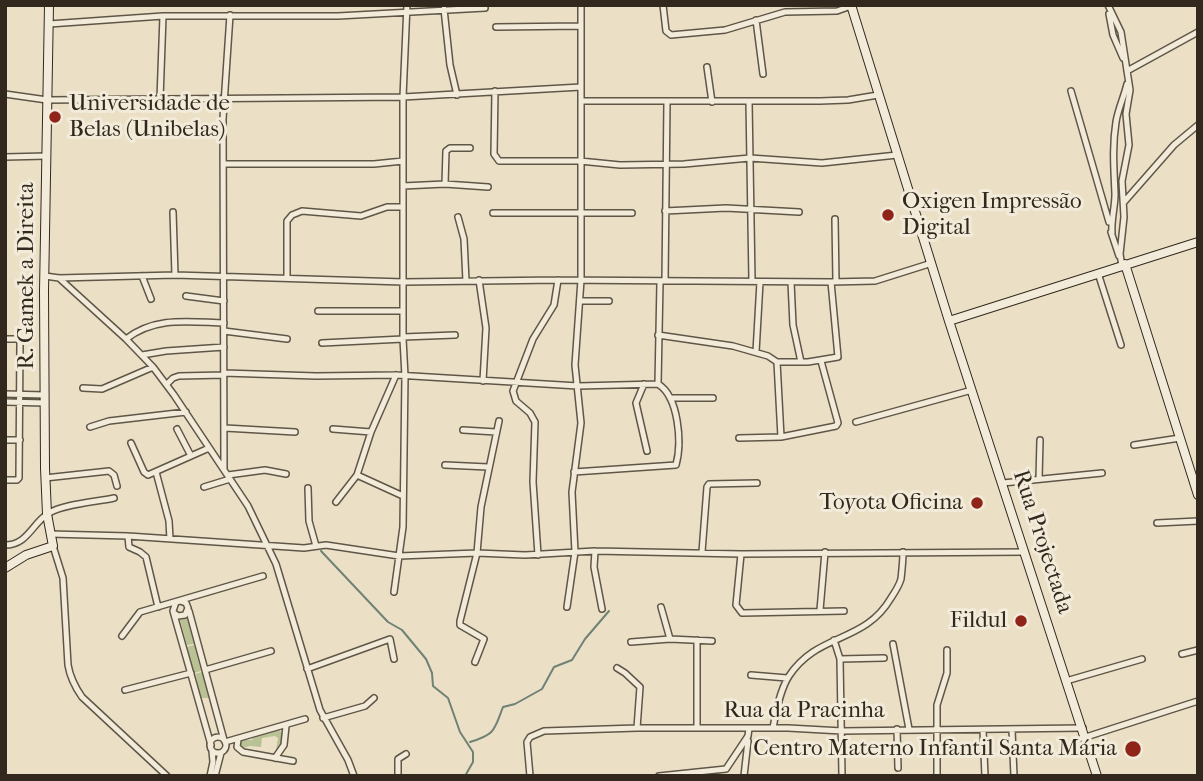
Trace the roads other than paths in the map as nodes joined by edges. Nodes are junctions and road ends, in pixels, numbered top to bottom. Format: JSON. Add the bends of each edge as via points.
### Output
{"nodes":[{"id":1,"x":49,"y":5,"type":"edge"},
{"id":2,"x":581,"y":5,"type":"edge"},
{"id":3,"x":663,"y":5,"type":"edge"},
{"id":4,"x":851,"y":6,"type":"edge"},
{"id":5,"x":1108,"y":6,"type":"edge"},
{"id":6,"x":407,"y":8,"type":"edge"},
{"id":7,"x":485,"y":8,"type":"dead end"},
{"id":8,"x":444,"y":9,"type":"junction"},
{"id":9,"x":230,"y":15,"type":"junction"},
{"id":10,"x":163,"y":16,"type":"junction"},
{"id":11,"x":756,"y":20,"type":"junction"},
{"id":12,"x":49,"y":24,"type":"junction"},
{"id":13,"x":581,"y":26,"type":"junction"},
{"id":14,"x":496,"y":27,"type":"dead end"},
{"id":15,"x":1198,"y":32,"type":"edge"},
{"id":16,"x":707,"y":68,"type":"dead end"},
{"id":17,"x":1127,"y":71,"type":"junction"},
{"id":18,"x":763,"y":74,"type":"dead end"},
{"id":19,"x":581,"y":87,"type":"junction"},
{"id":20,"x":495,"y":91,"type":"junction"},
{"id":21,"x":1071,"y":91,"type":"dead end"},
{"id":22,"x":5,"y":94,"type":"edge"},
{"id":23,"x":457,"y":95,"type":"junction"},
{"id":24,"x":878,"y":95,"type":"junction"},
{"id":25,"x":403,"y":97,"type":"junction"},
{"id":26,"x":224,"y":98,"type":"junction"},
{"id":27,"x":160,"y":99,"type":"junction"},
{"id":28,"x":47,"y":100,"type":"junction"},
{"id":29,"x":580,"y":101,"type":"junction"},
{"id":30,"x":667,"y":102,"type":"junction"},
{"id":31,"x":712,"y":102,"type":"junction"},
{"id":32,"x":749,"y":102,"type":"junction"},
{"id":33,"x":1198,"y":125,"type":"edge"},
{"id":34,"x":470,"y":148,"type":"dead end"},
{"id":35,"x":897,"y":155,"type":"junction"},
{"id":36,"x":47,"y":156,"type":"junction"},
{"id":37,"x":5,"y":157,"type":"edge"},
{"id":38,"x":751,"y":158,"type":"junction"},
{"id":39,"x":403,"y":161,"type":"junction"},
{"id":40,"x":580,"y":161,"type":"junction"},
{"id":41,"x":224,"y":164,"type":"junction"},
{"id":42,"x":667,"y":164,"type":"junction"},
{"id":43,"x":445,"y":184,"type":"junction"},
{"id":44,"x":403,"y":186,"type":"junction"},
{"id":45,"x":488,"y":187,"type":"dead end"},
{"id":46,"x":1124,"y":202,"type":"junction"},
{"id":47,"x":403,"y":206,"type":"junction"},
{"id":48,"x":751,"y":209,"type":"junction"},
{"id":49,"x":665,"y":211,"type":"junction"},
{"id":50,"x":173,"y":212,"type":"dead end"},
{"id":51,"x":580,"y":212,"type":"junction"},
{"id":52,"x":799,"y":212,"type":"dead end"},
{"id":53,"x":494,"y":213,"type":"dead end"},
{"id":54,"x":632,"y":213,"type":"dead end"},
{"id":55,"x":458,"y":217,"type":"dead end"},
{"id":56,"x":835,"y":219,"type":"dead end"},
{"id":57,"x":1112,"y":233,"type":"junction"},
{"id":58,"x":1198,"y":242,"type":"edge"},
{"id":59,"x":932,"y":264,"type":"junction"},
{"id":60,"x":1124,"y":265,"type":"junction"},
{"id":61,"x":1098,"y":273,"type":"junction"},
{"id":62,"x":174,"y":275,"type":"junction"},
{"id":63,"x":45,"y":276,"type":"junction"},
{"id":64,"x":142,"y":276,"type":"junction"},
{"id":65,"x":224,"y":276,"type":"junction"},
{"id":66,"x":287,"y":277,"type":"junction"},
{"id":67,"x":58,"y":278,"type":"junction"},
{"id":68,"x":558,"y":279,"type":"junction"},
{"id":69,"x":479,"y":280,"type":"junction"},
{"id":70,"x":581,"y":280,"type":"junction"},
{"id":71,"x":466,"y":281,"type":"junction"},
{"id":72,"x":662,"y":281,"type":"junction"},
{"id":73,"x":752,"y":281,"type":"junction"},
{"id":74,"x":404,"y":282,"type":"junction"},
{"id":75,"x":760,"y":282,"type":"junction"},
{"id":76,"x":791,"y":282,"type":"junction"},
{"id":77,"x":834,"y":282,"type":"junction"},
{"id":78,"x":186,"y":296,"type":"dead end"},
{"id":79,"x":151,"y":299,"type":"dead end"},
{"id":80,"x":224,"y":301,"type":"junction"},
{"id":81,"x":580,"y":301,"type":"junction"},
{"id":82,"x":609,"y":301,"type":"dead end"},
{"id":83,"x":318,"y":310,"type":"dead end"},
{"id":84,"x":403,"y":311,"type":"junction"},
{"id":85,"x":949,"y":321,"type":"junction"},
{"id":86,"x":224,"y":323,"type":"junction"},
{"id":87,"x":224,"y":331,"type":"junction"},
{"id":88,"x":455,"y":335,"type":"dead end"},
{"id":89,"x":658,"y":335,"type":"junction"},
{"id":90,"x":403,"y":338,"type":"junction"},
{"id":91,"x":126,"y":339,"type":"junction"},
{"id":92,"x":287,"y":339,"type":"dead end"},
{"id":93,"x":5,"y":340,"type":"edge"},
{"id":94,"x":322,"y":344,"type":"dead end"},
{"id":95,"x":1121,"y":345,"type":"dead end"},
{"id":96,"x":224,"y":348,"type":"junction"},
{"id":97,"x":756,"y":352,"type":"junction"},
{"id":98,"x":142,"y":355,"type":"junction"},
{"id":99,"x":821,"y":361,"type":"junction"},
{"id":100,"x":777,"y":362,"type":"junction"},
{"id":101,"x":801,"y":362,"type":"junction"},
{"id":102,"x":153,"y":367,"type":"junction"},
{"id":103,"x":224,"y":374,"type":"junction"},
{"id":104,"x":396,"y":375,"type":"junction"},
{"id":105,"x":405,"y":376,"type":"junction"},
{"id":106,"x":483,"y":381,"type":"junction"},
{"id":107,"x":517,"y":383,"type":"junction"},
{"id":108,"x":167,"y":384,"type":"junction"},
{"id":109,"x":644,"y":384,"type":"junction"},
{"id":110,"x":658,"y":384,"type":"junction"},
{"id":111,"x":578,"y":386,"type":"junction"},
{"id":112,"x":83,"y":388,"type":"dead end"},
{"id":113,"x":972,"y":390,"type":"junction"},
{"id":114,"x":5,"y":394,"type":"edge"},
{"id":115,"x":20,"y":394,"type":"junction"},
{"id":116,"x":670,"y":398,"type":"junction"},
{"id":117,"x":713,"y":398,"type":"dead end"},
{"id":118,"x":45,"y":399,"type":"junction"},
{"id":119,"x":5,"y":402,"type":"edge"},
{"id":120,"x":20,"y":402,"type":"junction"},
{"id":121,"x":186,"y":412,"type":"junction"},
{"id":122,"x":499,"y":421,"type":"dead end"},
{"id":123,"x":856,"y":422,"type":"dead end"},
{"id":124,"x":90,"y":427,"type":"dead end"},
{"id":125,"x":225,"y":428,"type":"junction"},
{"id":126,"x":177,"y":429,"type":"dead end"},
{"id":127,"x":333,"y":429,"type":"dead end"},
{"id":128,"x":463,"y":430,"type":"dead end"},
{"id":129,"x":295,"y":432,"type":"dead end"},
{"id":130,"x":371,"y":432,"type":"junction"},
{"id":131,"x":496,"y":432,"type":"junction"},
{"id":132,"x":781,"y":437,"type":"junction"},
{"id":133,"x":739,"y":438,"type":"dead end"},
{"id":134,"x":1180,"y":438,"type":"junction"},
{"id":135,"x":5,"y":440,"type":"edge"},
{"id":136,"x":20,"y":440,"type":"junction"},
{"id":137,"x":1040,"y":440,"type":"dead end"},
{"id":138,"x":131,"y":443,"type":"dead end"},
{"id":139,"x":1134,"y":445,"type":"dead end"},
{"id":140,"x":209,"y":448,"type":"junction"},
{"id":141,"x":647,"y":451,"type":"dead end"},
{"id":142,"x":191,"y":456,"type":"junction"},
{"id":143,"x":445,"y":465,"type":"dead end"},
{"id":144,"x":488,"y":467,"type":"junction"},
{"id":145,"x":156,"y":472,"type":"junction"},
{"id":146,"x":574,"y":472,"type":"junction"},
{"id":147,"x":1102,"y":473,"type":"dead end"},
{"id":148,"x":228,"y":474,"type":"junction"},
{"id":149,"x":286,"y":474,"type":"dead end"},
{"id":150,"x":357,"y":475,"type":"junction"},
{"id":151,"x":45,"y":478,"type":"junction"},
{"id":152,"x":1195,"y":478,"type":"edge"},
{"id":153,"x":1040,"y":479,"type":"junction"},
{"id":154,"x":5,"y":480,"type":"edge"},
{"id":155,"x":757,"y":483,"type":"dead end"},
{"id":156,"x":1003,"y":483,"type":"junction"},
{"id":157,"x":117,"y":486,"type":"dead end"},
{"id":158,"x":204,"y":487,"type":"dead end"},
{"id":159,"x":308,"y":488,"type":"dead end"},
{"id":160,"x":1198,"y":495,"type":"edge"},
{"id":161,"x":403,"y":496,"type":"junction"},
{"id":162,"x":114,"y":498,"type":"dead end"},
{"id":163,"x":336,"y":502,"type":"dead end"},
{"id":164,"x":47,"y":514,"type":"junction"},
{"id":165,"x":1198,"y":521,"type":"edge"},
{"id":166,"x":1157,"y":523,"type":"dead end"},
{"id":167,"x":50,"y":534,"type":"junction"},
{"id":168,"x":128,"y":536,"type":"junction"},
{"id":169,"x":170,"y":539,"type":"junction"},
{"id":170,"x":5,"y":545,"type":"edge"},
{"id":171,"x":269,"y":545,"type":"junction"},
{"id":172,"x":53,"y":546,"type":"junction"},
{"id":173,"x":316,"y":546,"type":"junction"},
{"id":174,"x":596,"y":551,"type":"junction"},
{"id":175,"x":904,"y":551,"type":"junction"},
{"id":176,"x":575,"y":552,"type":"junction"},
{"id":177,"x":702,"y":552,"type":"junction"},
{"id":178,"x":825,"y":552,"type":"junction"},
{"id":179,"x":1025,"y":552,"type":"junction"},
{"id":180,"x":477,"y":553,"type":"junction"},
{"id":181,"x":741,"y":554,"type":"junction"},
{"id":182,"x":538,"y":555,"type":"junction"},
{"id":183,"x":399,"y":556,"type":"junction"},
{"id":184,"x":5,"y":568,"type":"edge"},
{"id":185,"x":264,"y":576,"type":"dead end"},
{"id":186,"x":394,"y":592,"type":"dead end"},
{"id":187,"x":192,"y":598,"type":"junction"},
{"id":188,"x":178,"y":601,"type":"junction"},
{"id":189,"x":162,"y":606,"type":"junction"},
{"id":190,"x":188,"y":607,"type":"junction"},
{"id":191,"x":567,"y":607,"type":"dead end"},
{"id":192,"x":661,"y":607,"type":"dead end"},
{"id":193,"x":602,"y":609,"type":"dead end"},
{"id":194,"x":820,"y":610,"type":"junction"},
{"id":195,"x":844,"y":611,"type":"dead end"},
{"id":196,"x":173,"y":612,"type":"junction"},
{"id":197,"x":122,"y":636,"type":"dead end"},
{"id":198,"x":670,"y":639,"type":"junction"},
{"id":199,"x":697,"y":640,"type":"junction"},
{"id":200,"x":834,"y":640,"type":"junction"},
{"id":201,"x":712,"y":641,"type":"dead end"},
{"id":202,"x":631,"y":642,"type":"dead end"},
{"id":203,"x":893,"y":644,"type":"dead end"},
{"id":204,"x":947,"y":650,"type":"dead end"},
{"id":205,"x":1198,"y":650,"type":"edge"},
{"id":206,"x":271,"y":651,"type":"dead end"},
{"id":207,"x":1182,"y":654,"type":"dead end"},
{"id":208,"x":884,"y":658,"type":"dead end"},
{"id":209,"x":394,"y":659,"type":"dead end"},
{"id":210,"x":840,"y":659,"type":"junction"},
{"id":211,"x":1142,"y":659,"type":"dead end"},
{"id":212,"x":475,"y":662,"type":"dead end"},
{"id":213,"x":617,"y":668,"type":"dead end"},
{"id":214,"x":307,"y":669,"type":"junction"},
{"id":215,"x":205,"y":670,"type":"junction"},
{"id":216,"x":191,"y":673,"type":"junction"},
{"id":217,"x":751,"y":675,"type":"dead end"},
{"id":218,"x":787,"y":678,"type":"junction"},
{"id":219,"x":1066,"y":681,"type":"junction"},
{"id":220,"x":125,"y":690,"type":"dead end"},
{"id":221,"x":374,"y":698,"type":"dead end"},
{"id":222,"x":1198,"y":701,"type":"edge"},
{"id":223,"x":323,"y":718,"type":"junction"},
{"id":224,"x":305,"y":719,"type":"dead end"},
{"id":225,"x":286,"y":726,"type":"junction"},
{"id":226,"x":637,"y":728,"type":"junction"},
{"id":227,"x":698,"y":728,"type":"junction"},
{"id":228,"x":749,"y":728,"type":"junction"},
{"id":229,"x":773,"y":728,"type":"junction"},
{"id":230,"x":897,"y":729,"type":"junction"},
{"id":231,"x":909,"y":729,"type":"junction"},
{"id":232,"x":842,"y":730,"type":"junction"},
{"id":233,"x":936,"y":730,"type":"junction"},
{"id":234,"x":984,"y":730,"type":"junction"},
{"id":235,"x":1012,"y":730,"type":"junction"},
{"id":236,"x":1084,"y":732,"type":"junction"},
{"id":237,"x":748,"y":736,"type":"junction"},
{"id":238,"x":241,"y":738,"type":"junction"},
{"id":239,"x":225,"y":741,"type":"junction"},
{"id":240,"x":211,"y":746,"type":"junction"},
{"id":241,"x":223,"y":751,"type":"junction"},
{"id":242,"x":243,"y":752,"type":"junction"},
{"id":243,"x":406,"y":754,"type":"dead end"},
{"id":244,"x":275,"y":758,"type":"junction"},
{"id":245,"x":293,"y":761,"type":"dead end"},
{"id":246,"x":898,"y":768,"type":"dead end"},
{"id":247,"x":167,"y":776,"type":"edge"},
{"id":248,"x":210,"y":776,"type":"edge"},
{"id":249,"x":215,"y":776,"type":"edge"},
{"id":250,"x":354,"y":776,"type":"edge"},
{"id":251,"x":398,"y":776,"type":"edge"},
{"id":252,"x":530,"y":776,"type":"edge"},
{"id":253,"x":659,"y":776,"type":"edge"},
{"id":254,"x":744,"y":776,"type":"edge"},
{"id":255,"x":842,"y":776,"type":"edge"},
{"id":256,"x":937,"y":776,"type":"edge"},
{"id":257,"x":985,"y":776,"type":"edge"},
{"id":258,"x":1014,"y":776,"type":"edge"},
{"id":259,"x":1097,"y":776,"type":"edge"}],
"edges":[{"from":1,"to":12,"type":"main road","name":"R. Gamek a Direita"},
{"from":2,"to":13,"type":"street"},
{"from":3,"to":11,"type":"street","via":[[666,31],[671,35],[725,30]]},
{"from":4,"to":11,"type":"street","via":[[827,12],[785,12]]},
{"from":4,"to":24,"type":"main road","name":"Rua Projectada"},
{"from":5,"to":17,"type":"street","via":[[1112,35]]},
{"from":6,"to":8,"type":"street"},
{"from":6,"to":9,"type":"street","via":[[338,16]]},
{"from":6,"to":25,"type":"street"},
{"from":7,"to":8,"type":"street"},
{"from":8,"to":23,"type":"street"},
{"from":9,"to":10,"type":"street"},
{"from":9,"to":26,"type":"street"},
{"from":10,"to":12,"type":"street"},
{"from":10,"to":27,"type":"street"},
{"from":11,"to":18,"type":"street"},
{"from":12,"to":28,"type":"main road","name":"R. Gamek a Direita"},
{"from":13,"to":14,"type":"street"},
{"from":13,"to":19,"type":"street"},
{"from":15,"to":17,"type":"street"},
{"from":16,"to":31,"type":"street"},
{"from":17,"to":46,"type":"street","via":[[1129,139],[1122,181]]},
{"from":17,"to":57,"type":"street","via":[[1113,143]]},
{"from":19,"to":20,"type":"street"},
{"from":19,"to":29,"type":"street"},
{"from":20,"to":23,"type":"street"},
{"from":20,"to":40,"type":"street","via":[[495,159]]},
{"from":21,"to":57,"type":"street"},
{"from":22,"to":28,"type":"street"},
{"from":23,"to":25,"type":"street"},
{"from":24,"to":32,"type":"street"},
{"from":24,"to":35,"type":"main road","name":"Rua Projectada"},
{"from":25,"to":26,"type":"street"},
{"from":25,"to":39,"type":"street"},
{"from":26,"to":27,"type":"street"},
{"from":26,"to":41,"type":"street"},
{"from":27,"to":28,"type":"street"},
{"from":28,"to":36,"type":"main road","name":"R. Gamek a Direita"},
{"from":29,"to":30,"type":"street"},
{"from":29,"to":40,"type":"street"},
{"from":30,"to":31,"type":"street"},
{"from":30,"to":42,"type":"street"},
{"from":31,"to":32,"type":"street"},
{"from":32,"to":38,"type":"street"},
{"from":33,"to":46,"type":"street"},
{"from":34,"to":43,"type":"street","via":[[446,150]]},
{"from":35,"to":38,"type":"street","via":[[822,163]]},
{"from":35,"to":59,"type":"main road","name":"Rua Projectada"},
{"from":36,"to":37,"type":"street"},
{"from":36,"to":63,"type":"main road","name":"R. Gamek a Direita"},
{"from":38,"to":42,"type":"street"},
{"from":38,"to":48,"type":"street"},
{"from":39,"to":41,"type":"street"},
{"from":39,"to":44,"type":"street"},
{"from":40,"to":42,"type":"street"},
{"from":40,"to":51,"type":"street"},
{"from":41,"to":65,"type":"street"},
{"from":42,"to":49,"type":"street"},
{"from":43,"to":44,"type":"street"},
{"from":43,"to":45,"type":"street"},
{"from":44,"to":47,"type":"street"},
{"from":46,"to":60,"type":"street","via":[[1120,254]]},
{"from":47,"to":66,"type":"street","via":[[361,216],[311,211],[292,215],[287,221]]},
{"from":47,"to":74,"type":"street"},
{"from":48,"to":49,"type":"street"},
{"from":48,"to":52,"type":"street"},
{"from":48,"to":73,"type":"street"},
{"from":49,"to":72,"type":"street"},
{"from":50,"to":62,"type":"street"},
{"from":51,"to":53,"type":"street"},
{"from":51,"to":54,"type":"street"},
{"from":51,"to":70,"type":"street"},
{"from":55,"to":71,"type":"street"},
{"from":56,"to":77,"type":"street"},
{"from":57,"to":60,"type":"street"},
{"from":58,"to":60,"type":"main road"},
{"from":59,"to":77,"type":"street","via":[[875,281]]},
{"from":59,"to":85,"type":"main road","name":"Rua Projectada"},
{"from":60,"to":61,"type":"main road"},
{"from":60,"to":134,"type":"main road"},
{"from":61,"to":85,"type":"main road"},
{"from":61,"to":95,"type":"street"},
{"from":62,"to":64,"type":"street"},
{"from":62,"to":65,"type":"street"},
{"from":63,"to":67,"type":"street"},
{"from":63,"to":118,"type":"main road","name":"R. Gamek a Direita"},
{"from":64,"to":67,"type":"street"},
{"from":64,"to":79,"type":"street"},
{"from":65,"to":66,"type":"street"},
{"from":65,"to":80,"type":"street"},
{"from":66,"to":74,"type":"street"},
{"from":67,"to":91,"type":"street"},
{"from":68,"to":69,"type":"street"},
{"from":68,"to":70,"type":"street"},
{"from":68,"to":107,"type":"street","via":[[554,305],[533,339]]},
{"from":69,"to":71,"type":"street"},
{"from":69,"to":106,"type":"street","via":[[486,340]]},
{"from":70,"to":72,"type":"street"},
{"from":70,"to":81,"type":"street"},
{"from":71,"to":74,"type":"street"},
{"from":72,"to":73,"type":"street"},
{"from":72,"to":89,"type":"street"},
{"from":73,"to":75,"type":"street"},
{"from":74,"to":84,"type":"street"},
{"from":75,"to":76,"type":"street"},
{"from":75,"to":97,"type":"street"},
{"from":76,"to":77,"type":"street"},
{"from":76,"to":101,"type":"street"},
{"from":77,"to":99,"type":"street","via":[[838,358]]},
{"from":78,"to":80,"type":"street"},
{"from":80,"to":86,"type":"street"},
{"from":81,"to":82,"type":"street"},
{"from":81,"to":111,"type":"street"},
{"from":83,"to":84,"type":"street"},
{"from":84,"to":90,"type":"street"},
{"from":85,"to":113,"type":"main road","name":"Rua Projectada"},
{"from":86,"to":87,"type":"street"},
{"from":86,"to":91,"type":"street","via":[[157,324]]},
{"from":87,"to":92,"type":"street"},
{"from":87,"to":96,"type":"street"},
{"from":88,"to":90,"type":"street"},
{"from":89,"to":97,"type":"street","via":[[714,341]]},
{"from":89,"to":110,"type":"street"},
{"from":90,"to":94,"type":"street"},
{"from":90,"to":105,"type":"street"},
{"from":91,"to":98,"type":"street"},
{"from":93,"to":115,"type":"street","via":[[20,342]]},
{"from":96,"to":98,"type":"street"},
{"from":96,"to":103,"type":"street"},
{"from":97,"to":100,"type":"street"},
{"from":98,"to":102,"type":"street"},
{"from":99,"to":101,"type":"street"},
{"from":99,"to":132,"type":"street","via":[[838,423]]},
{"from":100,"to":101,"type":"street"},
{"from":100,"to":132,"type":"street"},
{"from":102,"to":108,"type":"street"},
{"from":102,"to":112,"type":"street","via":[[102,390]]},
{"from":103,"to":104,"type":"street"},
{"from":103,"to":108,"type":"street","via":[[179,376]]},
{"from":103,"to":125,"type":"street"},
{"from":104,"to":105,"type":"street"},
{"from":104,"to":130,"type":"street"},
{"from":105,"to":106,"type":"street"},
{"from":105,"to":161,"type":"street"},
{"from":106,"to":107,"type":"street"},
{"from":107,"to":111,"type":"street"},
{"from":107,"to":182,"type":"street","via":[[514,396],[535,422]]},
{"from":108,"to":121,"type":"street"},
{"from":109,"to":110,"type":"street"},
{"from":109,"to":111,"type":"street"},
{"from":109,"to":141,"type":"street","via":[[636,403]]},
{"from":110,"to":116,"type":"street"},
{"from":111,"to":146,"type":"street","via":[[581,423]]},
{"from":113,"to":123,"type":"street"},
{"from":113,"to":156,"type":"main road","name":"Rua Projectada"},
{"from":114,"to":115,"type":"street"},
{"from":115,"to":118,"type":"street"},
{"from":115,"to":120,"type":"street"},
{"from":116,"to":117,"type":"street"},
{"from":116,"to":146,"type":"street","via":[[677,421],[676,465]]},
{"from":118,"to":120,"type":"street"},
{"from":118,"to":151,"type":"main road","name":"R. Gamek a Direita"},
{"from":119,"to":120,"type":"street"},
{"from":120,"to":136,"type":"street"},
{"from":121,"to":124,"type":"street"},
{"from":121,"to":140,"type":"street"},
{"from":122,"to":131,"type":"street"},
{"from":125,"to":129,"type":"street"},
{"from":125,"to":148,"type":"street"},
{"from":126,"to":142,"type":"street"},
{"from":127,"to":130,"type":"street"},
{"from":128,"to":131,"type":"street"},
{"from":130,"to":150,"type":"street"},
{"from":131,"to":144,"type":"street"},
{"from":132,"to":133,"type":"street"},
{"from":134,"to":139,"type":"street"},
{"from":134,"to":152,"type":"main road"},
{"from":135,"to":136,"type":"street"},
{"from":136,"to":154,"type":"street","via":[[19,479]]},
{"from":137,"to":153,"type":"street"},
{"from":138,"to":145,"type":"street","via":[[145,474]]},
{"from":140,"to":142,"type":"street"},
{"from":140,"to":148,"type":"street"},
{"from":142,"to":145,"type":"street"},
{"from":143,"to":144,"type":"street"},
{"from":144,"to":180,"type":"street"},
{"from":145,"to":169,"type":"street"},
{"from":146,"to":176,"type":"street"},
{"from":147,"to":153,"type":"street"},
{"from":148,"to":149,"type":"street","via":[[265,470]]},
{"from":148,"to":158,"type":"street"},
{"from":148,"to":171,"type":"street"},
{"from":150,"to":161,"type":"street"},
{"from":150,"to":163,"type":"street"},
{"from":151,"to":157,"type":"street","via":[[109,471]]},
{"from":151,"to":164,"type":"main road","name":"R. Gamek a Direita"},
{"from":152,"to":160,"type":"main road"},
{"from":153,"to":156,"type":"street"},
{"from":155,"to":177,"type":"street","via":[[709,484]]},
{"from":156,"to":179,"type":"main road","name":"Rua Projectada"},
{"from":159,"to":173,"type":"street","via":[[309,521]]},
{"from":161,"to":183,"type":"street"},
{"from":162,"to":164,"type":"street"},
{"from":164,"to":167,"type":"main road","name":"R. Gamek a Direita"},
{"from":164,"to":170,"type":"street","via":[[22,541]]},
{"from":165,"to":166,"type":"street"},
{"from":167,"to":168,"type":"street"},
{"from":167,"to":172,"type":"main road","name":"R. Gamek a Direita"},
{"from":168,"to":169,"type":"street"},
{"from":168,"to":189,"type":"street","via":[[129,547],[146,557]]},
{"from":169,"to":171,"type":"street"},
{"from":171,"to":173,"type":"street"},
{"from":171,"to":214,"type":"street"},
{"from":172,"to":184,"type":"main road"},
{"from":172,"to":247,"type":"street","via":[[64,578],[68,664],[76,689]]},
{"from":173,"to":183,"type":"street"},
{"from":174,"to":176,"type":"street"},
{"from":174,"to":177,"type":"street"},
{"from":174,"to":193,"type":"street","via":[[594,567]]},
{"from":175,"to":178,"type":"street"},
{"from":175,"to":179,"type":"street"},
{"from":175,"to":200,"type":"street","via":[[899,586],[879,616],[859,631]]},
{"from":176,"to":182,"type":"street"},
{"from":176,"to":191,"type":"street"},
{"from":177,"to":181,"type":"street"},
{"from":178,"to":181,"type":"street"},
{"from":178,"to":194,"type":"street"},
{"from":179,"to":219,"type":"main road","name":"Rua Projectada"},
{"from":180,"to":182,"type":"street"},
{"from":180,"to":183,"type":"street"},
{"from":180,"to":212,"type":"street","via":[[460,621],[484,639]]},
{"from":181,"to":194,"type":"street","via":[[738,610]]},
{"from":183,"to":186,"type":"street"},
{"from":185,"to":187,"type":"street"},
{"from":187,"to":188,"type":"street"},
{"from":187,"to":190,"type":"street"},
{"from":188,"to":189,"type":"street"},
{"from":188,"to":190,"type":"street"},
{"from":188,"to":196,"type":"street"},
{"from":189,"to":196,"type":"street"},
{"from":189,"to":197,"type":"street","via":[[137,614]]},
{"from":190,"to":196,"type":"street","via":[[183,616]]},
{"from":190,"to":215,"type":"street"},
{"from":192,"to":198,"type":"street"},
{"from":194,"to":195,"type":"street"},
{"from":196,"to":216,"type":"street"},
{"from":198,"to":199,"type":"street"},
{"from":198,"to":202,"type":"street"},
{"from":199,"to":201,"type":"street"},
{"from":199,"to":227,"type":"street"},
{"from":200,"to":210,"type":"street"},
{"from":200,"to":218,"type":"street","via":[[810,653]]},
{"from":203,"to":231,"type":"street"},
{"from":204,"to":233,"type":"street"},
{"from":205,"to":207,"type":"street"},
{"from":206,"to":215,"type":"street"},
{"from":208,"to":210,"type":"street"},
{"from":209,"to":214,"type":"street","via":[[390,639]]},
{"from":210,"to":232,"type":"street"},
{"from":211,"to":219,"type":"street"},
{"from":213,"to":226,"type":"street","via":[[640,687]]},
{"from":214,"to":223,"type":"street"},
{"from":215,"to":239,"type":"street"},
{"from":216,"to":220,"type":"street"},
{"from":216,"to":240,"type":"street"},
{"from":217,"to":218,"type":"street"},
{"from":218,"to":229,"type":"street"},
{"from":219,"to":236,"type":"main road","name":"Rua Projectada"},
{"from":221,"to":223,"type":"street","via":[[365,706]]},
{"from":222,"to":236,"type":"street","name":"Rua da Pracinha"},
{"from":223,"to":250,"type":"street"},
{"from":224,"to":225,"type":"street"},
{"from":225,"to":238,"type":"street"},
{"from":225,"to":244,"type":"street","via":[[284,745]]},
{"from":226,"to":227,"type":"street","name":"Rua da Pracinha"},
{"from":226,"to":252,"type":"street","name":"Rua da Pracinha","via":[[544,732],[528,740]]},
{"from":227,"to":228,"type":"street","name":"Rua da Pracinha"},
{"from":228,"to":229,"type":"street","name":"Rua da Pracinha"},
{"from":228,"to":237,"type":"street"},
{"from":229,"to":232,"type":"street","name":"Rua da Pracinha"},
{"from":230,"to":231,"type":"street","name":"Rua da Pracinha"},
{"from":230,"to":232,"type":"street","name":"Rua da Pracinha"},
{"from":230,"to":246,"type":"street"},
{"from":231,"to":233,"type":"street","name":"Rua da Pracinha"},
{"from":232,"to":255,"type":"street"},
{"from":233,"to":234,"type":"street","name":"Rua da Pracinha"},
{"from":233,"to":256,"type":"street"},
{"from":234,"to":235,"type":"street","name":"Rua da Pracinha"},
{"from":234,"to":257,"type":"street"},
{"from":235,"to":236,"type":"street","name":"Rua da Pracinha"},
{"from":235,"to":258,"type":"street"},
{"from":236,"to":259,"type":"main road","name":"Rua Projectada"},
{"from":237,"to":253,"type":"street","via":[[726,769]]},
{"from":237,"to":254,"type":"street"},
{"from":238,"to":239,"type":"street"},
{"from":238,"to":242,"type":"street","via":[[236,745]]},
{"from":239,"to":240,"type":"street","via":[[217,737]]},
{"from":239,"to":241,"type":"street"},
{"from":240,"to":241,"type":"street","via":[[214,752]]},
{"from":240,"to":248,"type":"street"},
{"from":241,"to":242,"type":"street"},
{"from":241,"to":249,"type":"street"},
{"from":242,"to":244,"type":"street"},
{"from":243,"to":251,"type":"street","via":[[398,759]]},
{"from":244,"to":245,"type":"street"}]}
